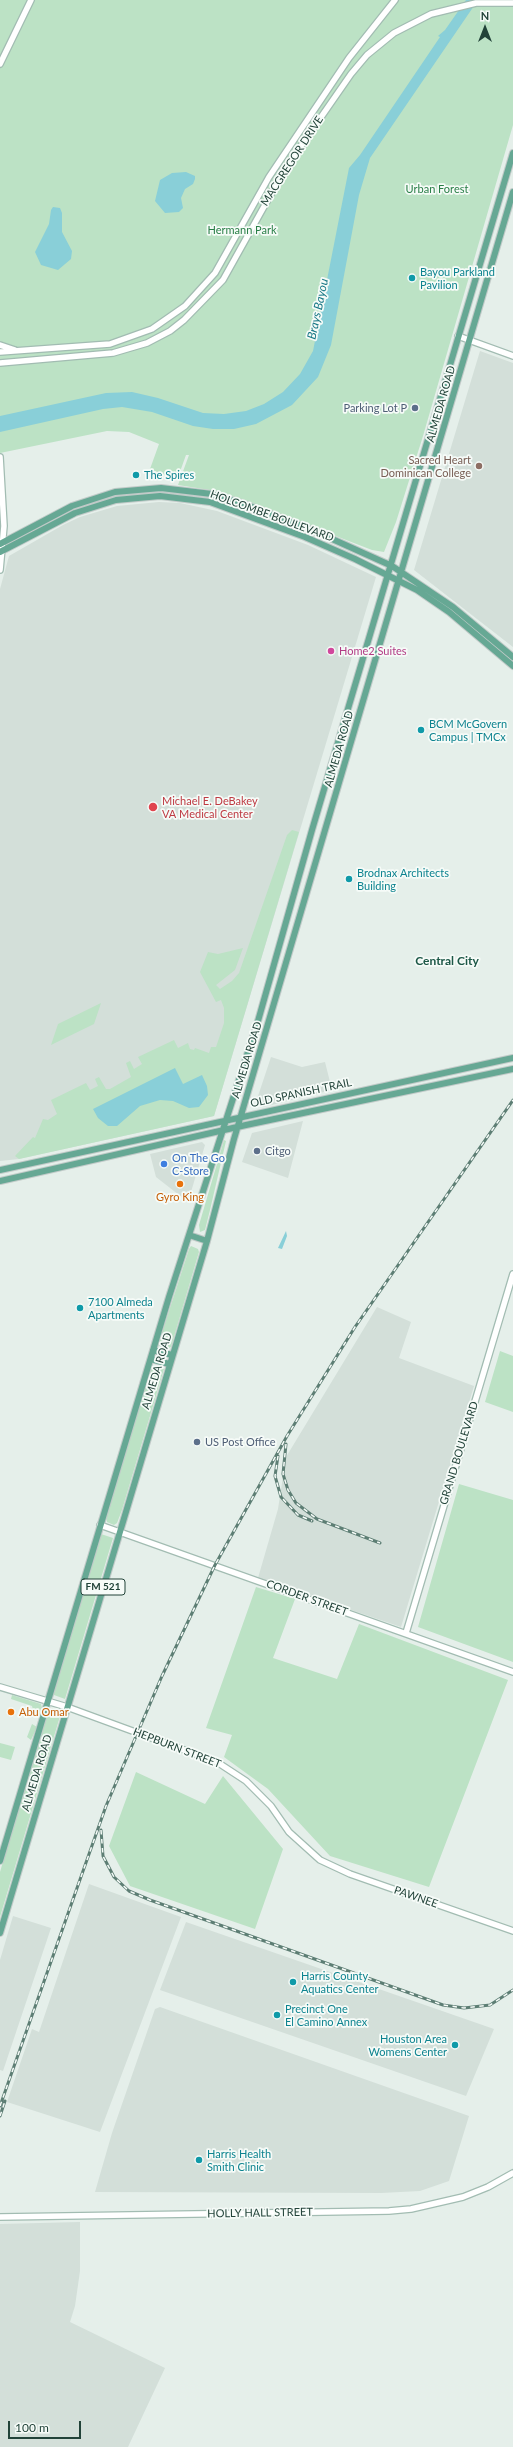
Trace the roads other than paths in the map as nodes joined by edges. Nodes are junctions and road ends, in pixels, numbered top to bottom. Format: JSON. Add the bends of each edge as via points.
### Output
{"nodes":[{"id":1,"x":31,"y":0,"type":"edge"},
{"id":2,"x":395,"y":0,"type":"edge"},
{"id":3,"x":513,"y":3,"type":"edge"},
{"id":4,"x":349,"y":58,"type":"junction"},
{"id":5,"x":0,"y":64,"type":"edge"},
{"id":6,"x":358,"y":65,"type":"junction"},
{"id":7,"x":513,"y":153,"type":"edge"},
{"id":8,"x":513,"y":192,"type":"edge"},
{"id":9,"x":496,"y":212,"type":"junction"},
{"id":10,"x":506,"y":215,"type":"junction"},
{"id":11,"x":207,"y":284,"type":"junction"},
{"id":12,"x":213,"y":292,"type":"junction"},
{"id":13,"x":458,"y":336,"type":"junction"},
{"id":14,"x":470,"y":340,"type":"junction"},
{"id":15,"x":0,"y":345,"type":"edge"},
{"id":16,"x":0,"y":352,"type":"edge"},
{"id":17,"x":19,"y":352,"type":"junction"},
{"id":18,"x":513,"y":356,"type":"edge"},
{"id":19,"x":0,"y":363,"type":"edge"},
{"id":20,"x":434,"y":425,"type":"junction"},
{"id":21,"x":445,"y":428,"type":"junction"},
{"id":22,"x":0,"y":457,"type":"edge"},
{"id":23,"x":168,"y":489,"type":"junction"},
{"id":24,"x":1,"y":490,"type":"edge"},
{"id":25,"x":167,"y":496,"type":"junction"},
{"id":26,"x":95,"y":498,"type":"junction"},
{"id":27,"x":97,"y":505,"type":"junction"},
{"id":28,"x":2,"y":543,"type":"edge"},
{"id":29,"x":2,"y":551,"type":"edge"},
{"id":30,"x":392,"y":566,"type":"junction"},
{"id":31,"x":0,"y":570,"type":"edge"},
{"id":32,"x":401,"y":571,"type":"junction"},
{"id":33,"x":389,"y":576,"type":"junction"},
{"id":34,"x":398,"y":580,"type":"junction"},
{"id":35,"x":513,"y":657,"type":"edge"},
{"id":36,"x":513,"y":666,"type":"edge"},
{"id":37,"x":513,"y":1058,"type":"edge"},
{"id":38,"x":513,"y":1069,"type":"edge"},
{"id":39,"x":442,"y":1074,"type":"junction"},
{"id":40,"x":445,"y":1083,"type":"junction"},
{"id":41,"x":372,"y":1089,"type":"junction"},
{"id":42,"x":339,"y":1096,"type":"junction"},
{"id":43,"x":375,"y":1098,"type":"junction"},
{"id":44,"x":310,"y":1102,"type":"junction"},
{"id":45,"x":341,"y":1105,"type":"junction"},
{"id":46,"x":312,"y":1112,"type":"junction"},
{"id":47,"x":240,"y":1116,"type":"junction"},
{"id":48,"x":227,"y":1119,"type":"junction"},
{"id":49,"x":237,"y":1127,"type":"junction"},
{"id":50,"x":223,"y":1130,"type":"junction"},
{"id":51,"x":131,"y":1141,"type":"junction"},
{"id":52,"x":135,"y":1151,"type":"junction"},
{"id":53,"x":54,"y":1159,"type":"junction"},
{"id":54,"x":57,"y":1168,"type":"junction"},
{"id":55,"x":0,"y":1170,"type":"edge"},
{"id":56,"x":0,"y":1181,"type":"edge"},
{"id":57,"x":189,"y":1235,"type":"junction"},
{"id":58,"x":207,"y":1241,"type":"junction"},
{"id":59,"x":513,"y":1274,"type":"edge"},
{"id":60,"x":153,"y":1350,"type":"junction"},
{"id":61,"x":172,"y":1355,"type":"junction"},
{"id":62,"x":151,"y":1358,"type":"junction"},
{"id":63,"x":170,"y":1364,"type":"junction"},
{"id":64,"x":100,"y":1525,"type":"junction"},
{"id":65,"x":119,"y":1531,"type":"junction"},
{"id":66,"x":406,"y":1633,"type":"junction"},
{"id":67,"x":513,"y":1672,"type":"edge"},
{"id":68,"x":0,"y":1687,"type":"edge"},
{"id":69,"x":48,"y":1702,"type":"junction"},
{"id":70,"x":67,"y":1707,"type":"junction"},
{"id":71,"x":320,"y":1860,"type":"joint"},
{"id":72,"x":0,"y":1861,"type":"edge"},
{"id":73,"x":513,"y":1931,"type":"edge"},
{"id":74,"x":0,"y":1933,"type":"edge"},
{"id":75,"x":513,"y":2173,"type":"edge"},
{"id":76,"x":0,"y":2217,"type":"edge"}],
"edges":[{"from":1,"to":5,"type":"street"},
{"from":2,"to":4,"type":"street","name":"MACGREGOR DRIVE"},
{"from":3,"to":6,"type":"street","name":"MACGREGOR DRIVE","via":[[466,4],[431,14],[394,33]]},
{"from":4,"to":6,"type":"street"},
{"from":4,"to":11,"type":"street","name":"MACGREGOR DRIVE","via":[[269,177],[223,261]]},
{"from":6,"to":12,"type":"street","name":"MACGREGOR DRIVE","via":[[282,174],[236,258]]},
{"from":7,"to":9,"type":"main road","name":"ALMEDA ROAD"},
{"from":8,"to":10,"type":"main road","name":"ALMEDA ROAD"},
{"from":9,"to":10,"type":"main road"},
{"from":9,"to":13,"type":"main road","name":"ALMEDA ROAD"},
{"from":10,"to":14,"type":"main road","name":"ALMEDA ROAD"},
{"from":11,"to":12,"type":"street"},
{"from":11,"to":17,"type":"street","name":"MACGREGOR DRIVE","via":[[164,322],[125,340],[90,347]]},
{"from":12,"to":19,"type":"street","name":"MACGREGOR DRIVE","via":[[170,331],[130,349],[83,357]]},
{"from":13,"to":14,"type":"street"},
{"from":13,"to":20,"type":"main road","name":"ALMEDA ROAD"},
{"from":14,"to":18,"type":"street"},
{"from":14,"to":21,"type":"main road","name":"ALMEDA ROAD"},
{"from":15,"to":17,"type":"street"},
{"from":16,"to":17,"type":"street","name":"MACGREGOR DRIVE"},
{"from":20,"to":21,"type":"main road"},
{"from":20,"to":30,"type":"main road","name":"ALMEDA ROAD"},
{"from":21,"to":32,"type":"main road","name":"ALMEDA ROAD"},
{"from":22,"to":24,"type":"street"},
{"from":23,"to":25,"type":"main road"},
{"from":23,"to":26,"type":"main road","name":"HOLCOMBE BOULEVARD","via":[[130,490]]},
{"from":23,"to":30,"type":"main road","name":"HOLCOMBE BOULEVARD","via":[[212,494],[242,503],[310,529]]},
{"from":24,"to":28,"type":"street"},
{"from":25,"to":27,"type":"main road","name":"HOLCOMBE BOULEVARD","via":[[131,497]]},
{"from":25,"to":33,"type":"main road","name":"HOLCOMBE BOULEVARD","via":[[189,498],[224,507],[305,537]]},
{"from":26,"to":27,"type":"main road"},
{"from":26,"to":28,"type":"main road","name":"HOLCOMBE BOULEVARD","via":[[64,510]]},
{"from":27,"to":29,"type":"main road","name":"HOLCOMBE BOULEVARD","via":[[65,518]]},
{"from":28,"to":29,"type":"street"},
{"from":29,"to":31,"type":"street"},
{"from":30,"to":32,"type":"main road","name":"HOLCOMBE BOULEVARD"},
{"from":30,"to":33,"type":"main road","name":"ALMEDA ROAD"},
{"from":32,"to":34,"type":"main road","name":"ALMEDA ROAD"},
{"from":32,"to":35,"type":"main road","name":"HOLCOMBE BOULEVARD","via":[[453,607]]},
{"from":33,"to":34,"type":"main road","name":"HOLCOMBE BOULEVARD"},
{"from":33,"to":48,"type":"main road","name":"ALMEDA ROAD"},
{"from":34,"to":36,"type":"main road","name":"HOLCOMBE BOULEVARD","via":[[449,612]]},
{"from":34,"to":47,"type":"main road","name":"ALMEDA ROAD"},
{"from":37,"to":39,"type":"main road","name":"OLD SPANISH TRAIL"},
{"from":38,"to":40,"type":"main road","name":"OLD SPANISH TRAIL"},
{"from":39,"to":40,"type":"main road"},
{"from":39,"to":41,"type":"main road","name":"OLD SPANISH TRAIL"},
{"from":40,"to":43,"type":"main road","name":"OLD SPANISH TRAIL"},
{"from":41,"to":42,"type":"main road","name":"OLD SPANISH TRAIL"},
{"from":41,"to":43,"type":"main road"},
{"from":42,"to":44,"type":"main road","name":"OLD SPANISH TRAIL"},
{"from":42,"to":45,"type":"main road"},
{"from":43,"to":45,"type":"main road","name":"OLD SPANISH TRAIL"},
{"from":44,"to":46,"type":"main road"},
{"from":44,"to":47,"type":"main road","name":"OLD SPANISH TRAIL"},
{"from":45,"to":46,"type":"main road","name":"OLD SPANISH TRAIL"},
{"from":46,"to":49,"type":"main road","name":"OLD SPANISH TRAIL"},
{"from":47,"to":48,"type":"main road","name":"OLD SPANISH TRAIL"},
{"from":47,"to":49,"type":"main road","name":"ALMEDA ROAD","number":"FM 521"},
{"from":48,"to":50,"type":"main road","name":"ALMEDA ROAD","number":"FM 521"},
{"from":48,"to":51,"type":"main road","name":"OLD SPANISH TRAIL"},
{"from":49,"to":50,"type":"main road","name":"OLD SPANISH TRAIL"},
{"from":49,"to":58,"type":"main road","name":"ALMEDA ROAD","number":"FM 521"},
{"from":50,"to":52,"type":"main road","name":"OLD SPANISH TRAIL"},
{"from":50,"to":57,"type":"main road","name":"ALMEDA ROAD","number":"FM 521"},
{"from":51,"to":52,"type":"main road"},
{"from":51,"to":53,"type":"main road","name":"OLD SPANISH TRAIL"},
{"from":52,"to":54,"type":"main road","name":"OLD SPANISH TRAIL"},
{"from":53,"to":54,"type":"main road"},
{"from":53,"to":55,"type":"main road","name":"OLD SPANISH TRAIL"},
{"from":54,"to":56,"type":"main road","name":"OLD SPANISH TRAIL"},
{"from":57,"to":58,"type":"main road"},
{"from":57,"to":60,"type":"main road","name":"ALMEDA ROAD","number":"FM 521"},
{"from":58,"to":61,"type":"main road","name":"ALMEDA ROAD","number":"FM 521"},
{"from":59,"to":66,"type":"street","name":"GRAND BOULEVARD"},
{"from":60,"to":61,"type":"main road"},
{"from":60,"to":62,"type":"main road","name":"ALMEDA ROAD","number":"FM 521"},
{"from":61,"to":63,"type":"main road","name":"ALMEDA ROAD","number":"FM 521"},
{"from":62,"to":63,"type":"main road"},
{"from":62,"to":64,"type":"main road","name":"ALMEDA ROAD","number":"FM 521"},
{"from":63,"to":65,"type":"main road","name":"ALMEDA ROAD","number":"FM 521"},
{"from":64,"to":65,"type":"street","name":"CORDER STREET"},
{"from":64,"to":69,"type":"main road","name":"ALMEDA ROAD","number":"FM 521"},
{"from":65,"to":66,"type":"street","name":"CORDER STREET"},
{"from":65,"to":70,"type":"main road","name":"ALMEDA ROAD","number":"FM 521"},
{"from":66,"to":67,"type":"street","name":"CORDER STREET"},
{"from":68,"to":69,"type":"street","name":"HEPBURN STREET"},
{"from":69,"to":70,"type":"street","name":"HEPBURN STREET"},
{"from":69,"to":72,"type":"main road","name":"ALMEDA ROAD","number":"FM 521"},
{"from":70,"to":71,"type":"street","name":"HEPBURN STREET","via":[[205,1757],[227,1768],[263,1797],[289,1832]]},
{"from":70,"to":74,"type":"main road","name":"ALMEDA ROAD","number":"FM 521"},
{"from":71,"to":73,"type":"street","name":"PAWNEE","via":[[350,1874]]},
{"from":75,"to":76,"type":"street","name":"HOLLY HALL STREET","via":[[488,2187],[459,2198],[411,2209],[389,2211]]}]}
